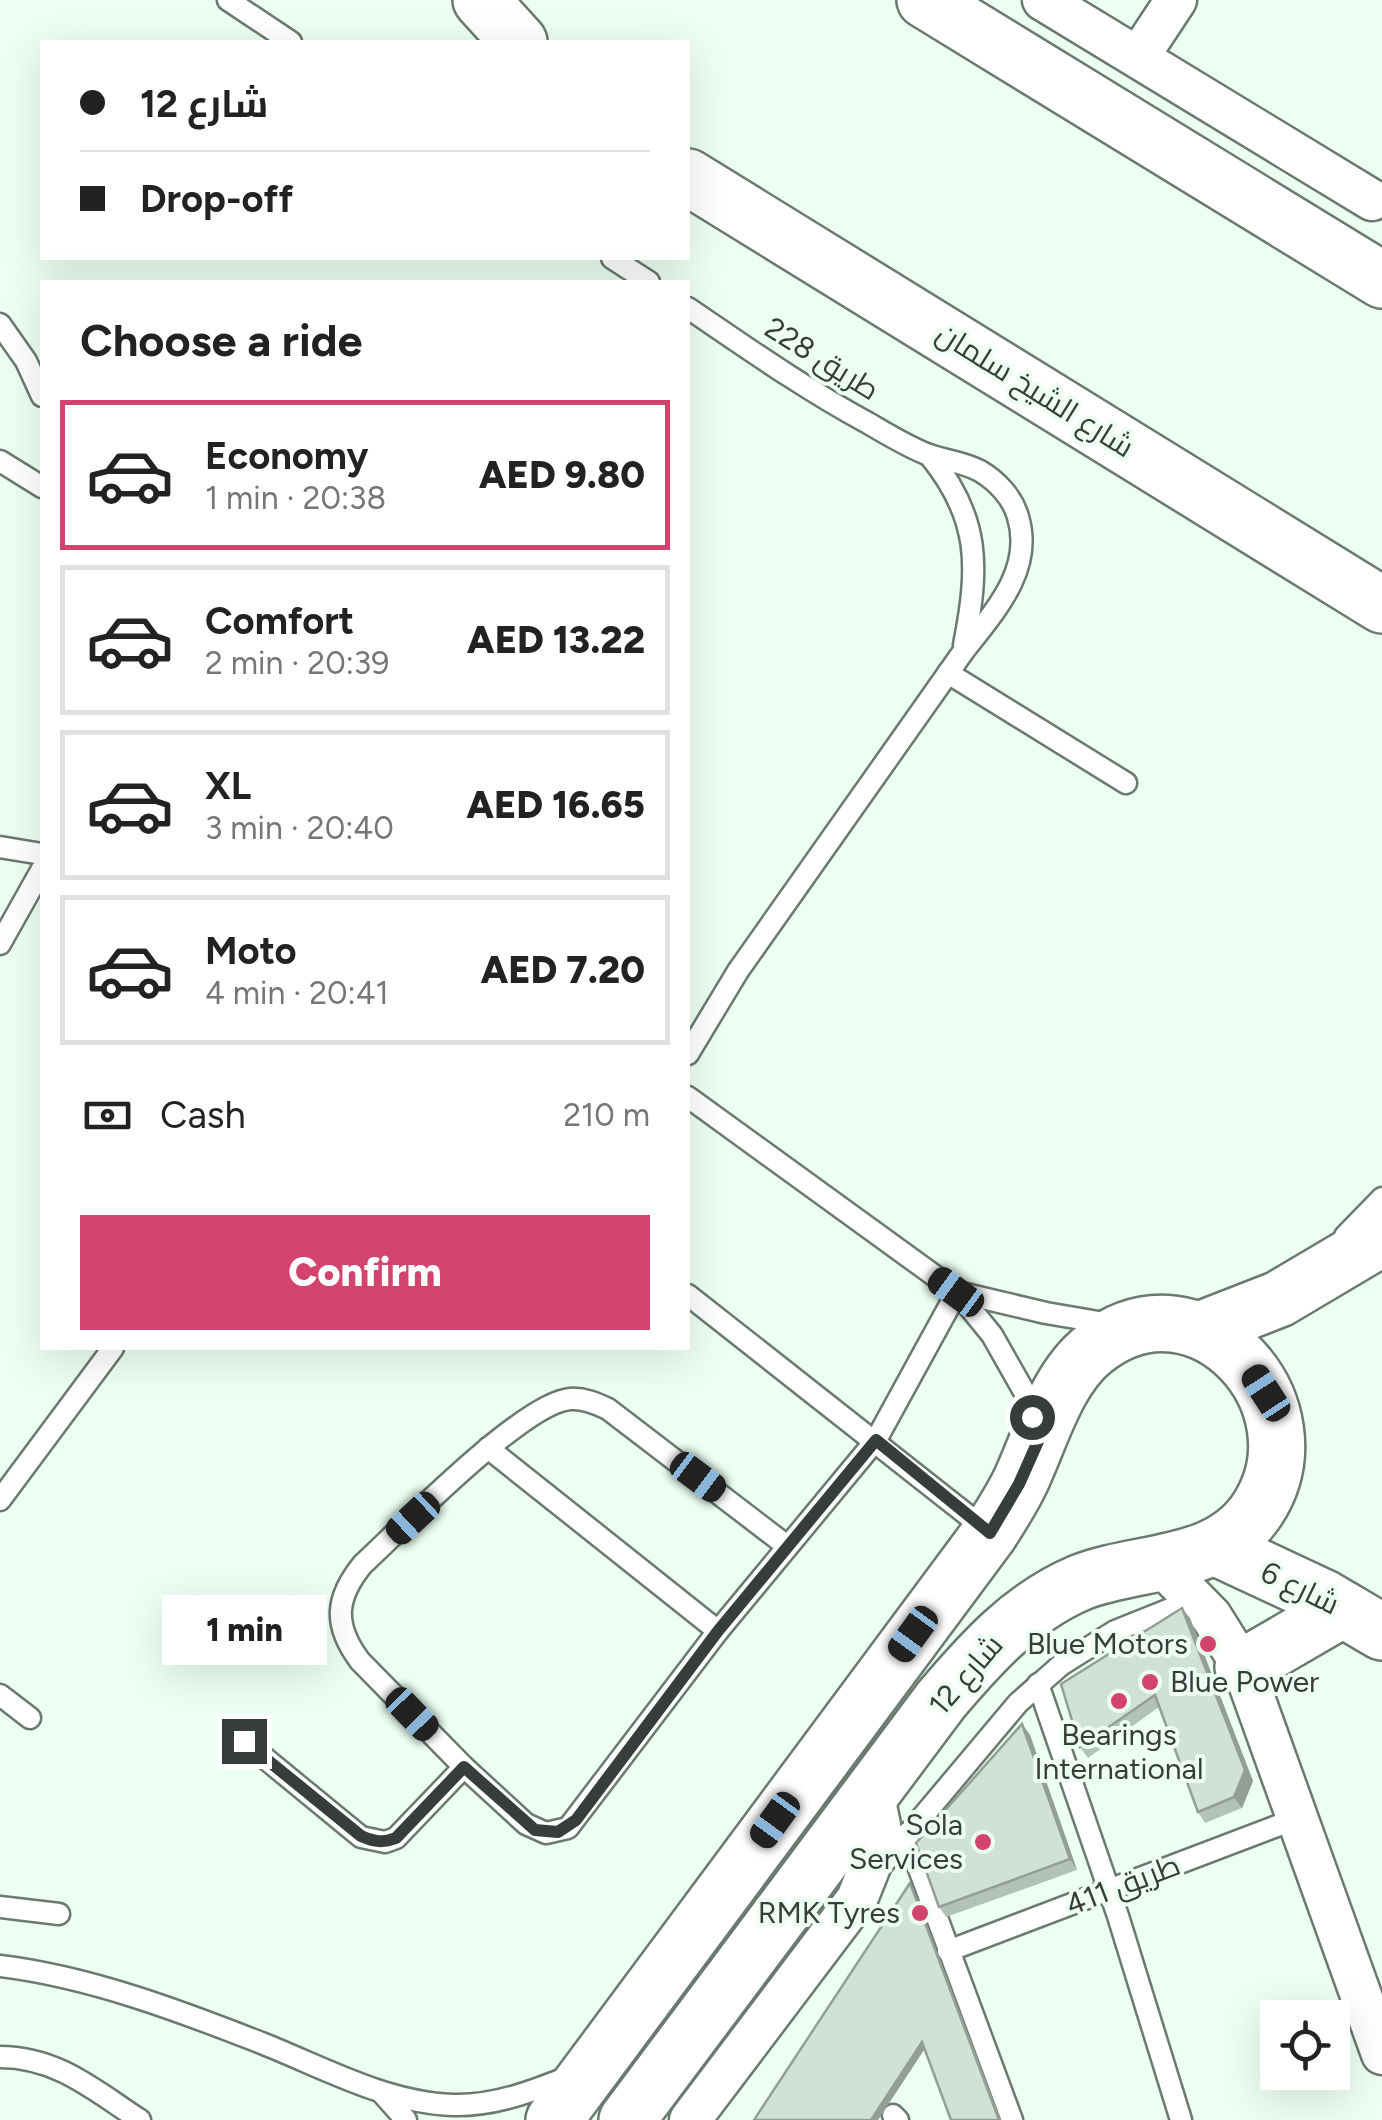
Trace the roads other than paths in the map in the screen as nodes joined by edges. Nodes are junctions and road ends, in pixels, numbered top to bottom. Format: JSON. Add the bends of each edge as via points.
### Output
{"nodes":[{"id":1,"x":228,"y":0,"type":"edge"},
{"id":2,"x":481,"y":0,"type":"edge"},
{"id":3,"x":925,"y":0,"type":"edge"},
{"id":4,"x":1043,"y":0,"type":"edge"},
{"id":5,"x":1176,"y":0,"type":"edge"},
{"id":6,"x":288,"y":40,"type":"edge"},
{"id":7,"x":517,"y":40,"type":"edge"},
{"id":8,"x":1139,"y":56,"type":"junction"},
{"id":9,"x":690,"y":178,"type":"edge"},
{"id":10,"x":1372,"y":200,"type":"dead end"},
{"id":11,"x":615,"y":260,"type":"edge"},
{"id":12,"x":646,"y":280,"type":"edge"},
{"id":13,"x":1382,"y":280,"type":"edge"},
{"id":14,"x":690,"y":309,"type":"edge"},
{"id":15,"x":0,"y":324,"type":"edge"},
{"id":16,"x":40,"y":392,"type":"edge"},
{"id":17,"x":930,"y":455,"type":"junction"},
{"id":18,"x":0,"y":460,"type":"edge"},
{"id":19,"x":40,"y":486,"type":"edge"},
{"id":20,"x":1382,"y":605,"type":"edge"},
{"id":21,"x":963,"y":652,"type":"junction"},
{"id":22,"x":948,"y":674,"type":"junction"},
{"id":23,"x":1126,"y":783,"type":"dead end"},
{"id":24,"x":0,"y":847,"type":"edge"},
{"id":25,"x":40,"y":854,"type":"edge"},
{"id":26,"x":40,"y":873,"type":"edge"},
{"id":27,"x":0,"y":944,"type":"edge"},
{"id":28,"x":690,"y":1051,"type":"edge"},
{"id":29,"x":690,"y":1098,"type":"edge"},
{"id":30,"x":1382,"y":1198,"type":"edge"},
{"id":31,"x":1382,"y":1238,"type":"edge"},
{"id":32,"x":1303,"y":1286,"type":"junction"},
{"id":33,"x":956,"y":1292,"type":"junction"},
{"id":34,"x":690,"y":1297,"type":"edge"},
{"id":35,"x":1138,"y":1328,"type":"junction"},
{"id":36,"x":1202,"y":1329,"type":"junction"},
{"id":37,"x":112,"y":1350,"type":"edge"},
{"id":38,"x":1039,"y":1439,"type":"junction"},
{"id":39,"x":876,"y":1440,"type":"junction"},
{"id":40,"x":488,"y":1448,"type":"junction"},
{"id":41,"x":0,"y":1500,"type":"edge"},
{"id":42,"x":990,"y":1533,"type":"junction"},
{"id":43,"x":788,"y":1546,"type":"junction"},
{"id":44,"x":1216,"y":1546,"type":"junction"},
{"id":45,"x":1177,"y":1581,"type":"junction"},
{"id":46,"x":1363,"y":1621,"type":"edge"},
{"id":47,"x":718,"y":1631,"type":"junction"},
{"id":48,"x":1243,"y":1667,"type":"junction"},
{"id":49,"x":1038,"y":1684,"type":"junction"},
{"id":50,"x":0,"y":1695,"type":"edge"},
{"id":51,"x":30,"y":1718,"type":"dead end"},
{"id":52,"x":244,"y":1741,"type":"dead end"},
{"id":53,"x":464,"y":1767,"type":"junction"},
{"id":54,"x":873,"y":1792,"type":"junction"},
{"id":55,"x":1298,"y":1818,"type":"junction"},
{"id":56,"x":906,"y":1834,"type":"junction"},
{"id":57,"x":1109,"y":1890,"type":"junction"},
{"id":58,"x":857,"y":1898,"type":"junction"},
{"id":59,"x":0,"y":1907,"type":"edge"},
{"id":60,"x":58,"y":1914,"type":"dead end"},
{"id":61,"x":948,"y":1951,"type":"junction"},
{"id":62,"x":0,"y":1966,"type":"edge"},
{"id":63,"x":1382,"y":2054,"type":"edge"},
{"id":64,"x":0,"y":2057,"type":"edge"},
{"id":65,"x":590,"y":2069,"type":"junction"},
{"id":66,"x":381,"y":2092,"type":"junction"},
{"id":67,"x":140,"y":2120,"type":"edge"},
{"id":68,"x":406,"y":2120,"type":"edge"},
{"id":69,"x":554,"y":2120,"type":"edge"},
{"id":70,"x":627,"y":2120,"type":"edge"},
{"id":71,"x":690,"y":2120,"type":"edge"},
{"id":72,"x":1012,"y":2120,"type":"edge"},
{"id":73,"x":1181,"y":2120,"type":"edge"}],
"edges":[{"from":1,"to":6,"type":"lane"},
{"from":2,"to":7,"type":"street"},
{"from":3,"to":13,"type":"street"},
{"from":4,"to":8,"type":"street"},
{"from":5,"to":8,"type":"street"},
{"from":8,"to":10,"type":"street"},
{"from":9,"to":20,"type":"street","name":"شارع الشيخ سلمان"},
{"from":11,"to":12,"type":"lane"},
{"from":14,"to":17,"type":"lane","name":"طريق 228","via":[[811,390]]},
{"from":15,"to":16,"type":"lane"},
{"from":17,"to":21,"type":"lane","via":[[971,526],[974,584]]},
{"from":17,"to":21,"type":"lane","name":"طريق 228","via":[[980,471],[1003,488],[1023,539],[1020,564],[1000,605]]},
{"from":18,"to":19,"type":"lane"},
{"from":21,"to":22,"type":"lane","name":"طريق 228"},
{"from":22,"to":23,"type":"lane"},
{"from":22,"to":28,"type":"lane","name":"طريق 228","via":[[738,971]]},
{"from":24,"to":25,"type":"lane"},
{"from":26,"to":27,"type":"lane"},
{"from":29,"to":33,"type":"lane"},
{"from":30,"to":32,"type":"lane"},
{"from":31,"to":32,"type":"street","name":"شارع 12"},
{"from":32,"to":36,"type":"street","name":"شارع 12"},
{"from":33,"to":35,"type":"lane"},
{"from":33,"to":38,"type":"lane","via":[[1011,1367]]},
{"from":33,"to":39,"type":"lane"},
{"from":34,"to":39,"type":"lane"},
{"from":35,"to":36,"type":"street","name":"شارع 12"},
{"from":35,"to":38,"type":"street","name":"شارع 12","via":[[1095,1348],[1075,1368]]},
{"from":36,"to":44,"type":"street","name":"شارع 12","via":[[1249,1366],[1266,1393],[1274,1425],[1270,1485],[1239,1532]]},
{"from":37,"to":41,"type":"lane"},
{"from":38,"to":42,"type":"street","name":"شارع 12"},
{"from":39,"to":42,"type":"lane"},
{"from":39,"to":43,"type":"lane"},
{"from":40,"to":43,"type":"lane","via":[[550,1405],[590,1400]]},
{"from":40,"to":47,"type":"lane"},
{"from":40,"to":53,"type":"lane","via":[[363,1564],[341,1601],[346,1644]]},
{"from":42,"to":65,"type":"street","name":"شارع 12"},
{"from":43,"to":47,"type":"lane"},
{"from":44,"to":45,"type":"street","name":"شارع 12"},
{"from":44,"to":46,"type":"street","name":"شارع 6"},
{"from":45,"to":48,"type":"street","via":[[1219,1627]]},
{"from":45,"to":49,"type":"lane"},
{"from":45,"to":54,"type":"street","name":"شارع 12","via":[[1110,1572],[1017,1619],[941,1700]]},
{"from":46,"to":48,"type":"street"},
{"from":47,"to":53,"type":"lane","via":[[568,1828],[535,1830]]},
{"from":48,"to":55,"type":"street"},
{"from":49,"to":56,"type":"lane"},
{"from":49,"to":57,"type":"lane"},
{"from":50,"to":51,"type":"lane"},
{"from":52,"to":53,"type":"lane","via":[[373,1841],[396,1838]]},
{"from":54,"to":58,"type":"street","via":[[877,1849]]},
{"from":54,"to":70,"type":"street","name":"شارع 12"},
{"from":55,"to":57,"type":"lane","name":"طريق 411"},
{"from":55,"to":63,"type":"street"},
{"from":56,"to":58,"type":"lane"},
{"from":56,"to":61,"type":"lane"},
{"from":57,"to":61,"type":"lane","name":"طريق 411"},
{"from":57,"to":73,"type":"lane"},
{"from":58,"to":71,"type":"street"},
{"from":59,"to":60,"type":"lane"},
{"from":61,"to":72,"type":"lane"},
{"from":62,"to":66,"type":"lane","via":[[172,2010]]},
{"from":64,"to":67,"type":"lane","via":[[42,2061]]},
{"from":65,"to":66,"type":"lane","via":[[483,2103],[431,2104]]},
{"from":65,"to":69,"type":"street","name":"شارع 12"},
{"from":66,"to":68,"type":"lane"}]}
